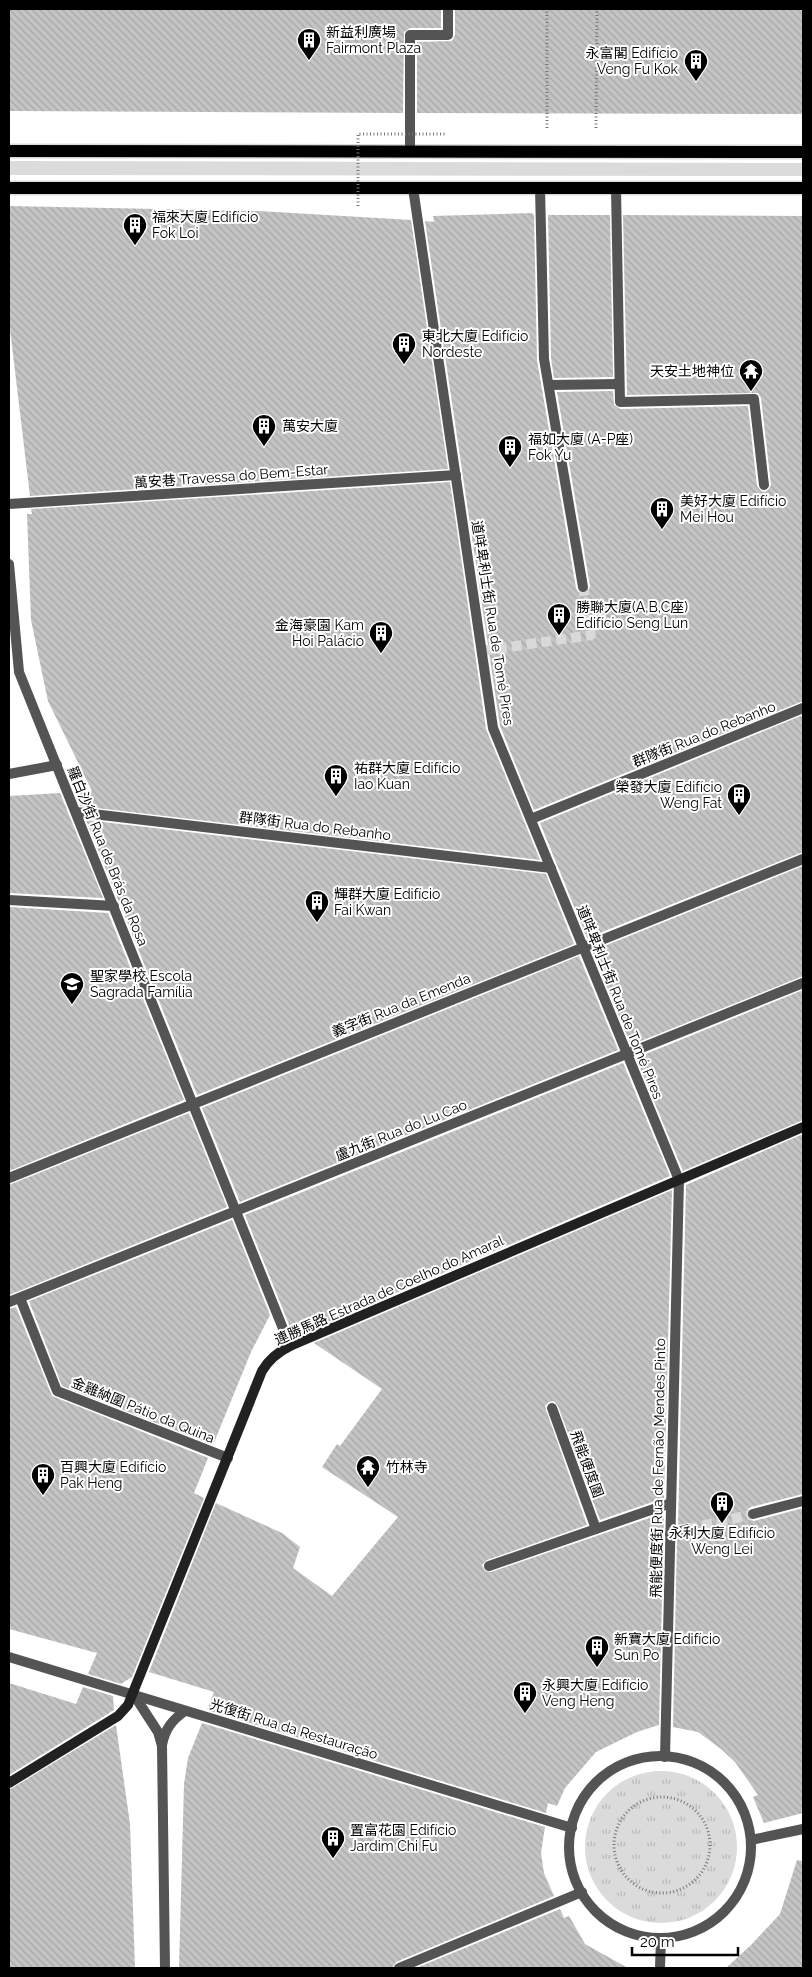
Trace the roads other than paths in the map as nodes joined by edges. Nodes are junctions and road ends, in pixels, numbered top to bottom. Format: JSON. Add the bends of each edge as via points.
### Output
{"nodes":[{"id":1,"x":448,"y":9,"type":"edge"},
{"id":2,"x":9,"y":151,"type":"edge"},
{"id":3,"x":410,"y":151,"type":"junction"},
{"id":4,"x":803,"y":152,"type":"edge"},
{"id":5,"x":9,"y":188,"type":"edge"},
{"id":6,"x":413,"y":188,"type":"junction"},
{"id":7,"x":540,"y":188,"type":"junction"},
{"id":8,"x":803,"y":188,"type":"edge"},
{"id":9,"x":616,"y":189,"type":"junction"},
{"id":10,"x":619,"y":384,"type":"junction"},
{"id":11,"x":549,"y":385,"type":"junction"},
{"id":12,"x":456,"y":475,"type":"junction"},
{"id":13,"x":764,"y":485,"type":"dead end"},
{"id":14,"x":9,"y":504,"type":"edge"},
{"id":15,"x":9,"y":564,"type":"edge"},
{"id":16,"x":583,"y":586,"type":"tunnel mouth"},
{"id":17,"x":803,"y":708,"type":"edge"},
{"id":18,"x":57,"y":765,"type":"junction"},
{"id":19,"x":9,"y":774,"type":"edge"},
{"id":20,"x":76,"y":812,"type":"junction"},
{"id":21,"x":531,"y":819,"type":"junction"},
{"id":22,"x":803,"y":859,"type":"edge"},
{"id":23,"x":551,"y":868,"type":"junction"},
{"id":24,"x":9,"y":900,"type":"edge"},
{"id":25,"x":114,"y":906,"type":"junction"},
{"id":26,"x":583,"y":946,"type":"junction"},
{"id":27,"x":803,"y":982,"type":"edge"},
{"id":28,"x":626,"y":1054,"type":"junction"},
{"id":29,"x":193,"y":1104,"type":"junction"},
{"id":30,"x":803,"y":1128,"type":"edge"},
{"id":31,"x":9,"y":1178,"type":"edge"},
{"id":32,"x":679,"y":1180,"type":"junction"},
{"id":33,"x":236,"y":1211,"type":"junction"},
{"id":34,"x":20,"y":1298,"type":"junction"},
{"id":35,"x":9,"y":1302,"type":"edge"},
{"id":36,"x":290,"y":1346,"type":"junction"},
{"id":37,"x":552,"y":1408,"type":"dead end"},
{"id":38,"x":228,"y":1458,"type":"junction"},
{"id":39,"x":803,"y":1501,"type":"edge"},
{"id":40,"x":671,"y":1503,"type":"junction"},
{"id":41,"x":753,"y":1514,"type":"tunnel mouth"},
{"id":42,"x":596,"y":1529,"type":"junction"},
{"id":43,"x":688,"y":1529,"type":"tunnel mouth"},
{"id":44,"x":670,"y":1534,"type":"junction"},
{"id":45,"x":489,"y":1566,"type":"dead end"},
{"id":46,"x":9,"y":1657,"type":"edge"},
{"id":47,"x":134,"y":1695,"type":"junction"},
{"id":48,"x":184,"y":1711,"type":"junction"},
{"id":49,"x":162,"y":1746,"type":"junction"},
{"id":50,"x":665,"y":1757,"type":"junction"},
{"id":51,"x":9,"y":1783,"type":"edge"},
{"id":52,"x":572,"y":1828,"type":"junction"},
{"id":53,"x":803,"y":1829,"type":"edge"},
{"id":54,"x":751,"y":1840,"type":"junction"},
{"id":55,"x":582,"y":1892,"type":"junction"},
{"id":56,"x":661,"y":1938,"type":"junction"},
{"id":57,"x":165,"y":1968,"type":"edge"},
{"id":58,"x":399,"y":1968,"type":"edge"},
{"id":59,"x":660,"y":1968,"type":"edge"}],
"edges":[{"from":1,"to":3,"type":"street","via":[[448,35],[410,34]]},
{"from":2,"to":3,"type":"main road"},
{"from":3,"to":4,"type":"main road"},
{"from":5,"to":6,"type":"main road"},
{"from":6,"to":7,"type":"main road"},
{"from":6,"to":12,"type":"street","name":"道咩卑利士街 Rua de Tomé Pires"},
{"from":7,"to":9,"type":"main road"},
{"from":7,"to":11,"type":"street","via":[[544,359]]},
{"from":8,"to":9,"type":"main road"},
{"from":9,"to":10,"type":"street"},
{"from":10,"to":11,"type":"street"},
{"from":10,"to":13,"type":"street","via":[[620,402],[754,399]]},
{"from":11,"to":16,"type":"street"},
{"from":12,"to":14,"type":"street","name":"萬安巷 Travessa do Bem-Estar"},
{"from":12,"to":21,"type":"street","name":"道咩卑利士街 Rua de Tomé Pires","via":[[493,728]]},
{"from":15,"to":18,"type":"street","name":"羅白沙街 Rua de Brás da Rosa","via":[[19,672]]},
{"from":17,"to":21,"type":"street","name":"群隊街 Rua do Rebanho"},
{"from":18,"to":19,"type":"street"},
{"from":18,"to":20,"type":"street","name":"羅白沙街 Rua de Brás da Rosa"},
{"from":20,"to":23,"type":"street","name":"群隊街 Rua do Rebanho"},
{"from":20,"to":25,"type":"street","name":"羅白沙街 Rua de Brás da Rosa"},
{"from":21,"to":23,"type":"street","name":"道咩卑利士街 Rua de Tomé Pires"},
{"from":22,"to":26,"type":"street","name":"義字街 Rua da Emenda"},
{"from":23,"to":26,"type":"street","name":"道咩卑利士街 Rua de Tomé Pires"},
{"from":24,"to":25,"type":"street"},
{"from":25,"to":29,"type":"street","name":"羅白沙街 Rua de Brás da Rosa"},
{"from":26,"to":28,"type":"street","name":"道咩卑利士街 Rua de Tomé Pires"},
{"from":26,"to":29,"type":"street","name":"義字街 Rua da Emenda"},
{"from":27,"to":28,"type":"street","name":"盧九街 Rua do Lu Cao"},
{"from":28,"to":32,"type":"street","name":"道咩卑利士街 Rua de Tomé Pires"},
{"from":28,"to":33,"type":"street","name":"盧九街 Rua do Lu Cao"},
{"from":29,"to":31,"type":"street","name":"義字街 Rua da Emenda"},
{"from":29,"to":33,"type":"street","name":"羅白沙街 Rua de Brás da Rosa"},
{"from":30,"to":32,"type":"street","name":"連勝馬路 Estrada de Coelho do Amaral"},
{"from":32,"to":36,"type":"street","name":"連勝馬路 Estrada de Coelho do Amaral"},
{"from":32,"to":40,"type":"street","name":"飛能便度街 Rua de Fernão Mendes Pinto"},
{"from":33,"to":34,"type":"street","name":"盧九街 Rua do Lu Cao"},
{"from":33,"to":36,"type":"street","name":"羅白沙街 Rua de Brás da Rosa"},
{"from":34,"to":35,"type":"street","name":"盧九街 Rua do Lu Cao"},
{"from":34,"to":38,"type":"street","name":"金雞納圍 Pátio da Quina","via":[[57,1391]]},
{"from":36,"to":38,"type":"street","name":"連勝馬路 Estrada de Coelho do Amaral","via":[[265,1365]]},
{"from":37,"to":42,"type":"street","name":"飛能便度圍"},
{"from":38,"to":47,"type":"street","name":"連勝馬路 Estrada de Coelho do Amaral"},
{"from":39,"to":41,"type":"street"},
{"from":40,"to":42,"type":"street"},
{"from":40,"to":44,"type":"street","name":"飛能便度街 Rua de Fernão Mendes Pinto"},
{"from":42,"to":45,"type":"street"},
{"from":43,"to":44,"type":"street"},
{"from":44,"to":50,"type":"street","name":"飛能便度街 Rua de Fernão Mendes Pinto"},
{"from":46,"to":47,"type":"street","name":"光復街 Rua da Restauração"},
{"from":47,"to":48,"type":"street","name":"光復街 Rua da Restauração"},
{"from":47,"to":49,"type":"street","via":[[158,1732]]},
{"from":47,"to":51,"type":"street","name":"連勝馬路 Estrada de Coelho do Amaral","via":[[118,1716]]},
{"from":48,"to":49,"type":"street","via":[[169,1725]]},
{"from":48,"to":52,"type":"street","name":"光復街 Rua da Restauração"},
{"from":49,"to":57,"type":"street"},
{"from":50,"to":52,"type":"street","via":[[635,1760],[608,1772],[587,1793]]},
{"from":50,"to":54,"type":"street","via":[[694,1763],[720,1779],[739,1802]]},
{"from":52,"to":55,"type":"street","via":[[571,1864]]},
{"from":53,"to":54,"type":"street"},
{"from":54,"to":56,"type":"street","via":[[750,1860],[742,1888],[724,1913],[699,1930]]},
{"from":55,"to":56,"type":"street","via":[[600,1915],[613,1924],[640,1936]]},
{"from":55,"to":58,"type":"street"},
{"from":56,"to":59,"type":"street"}]}
